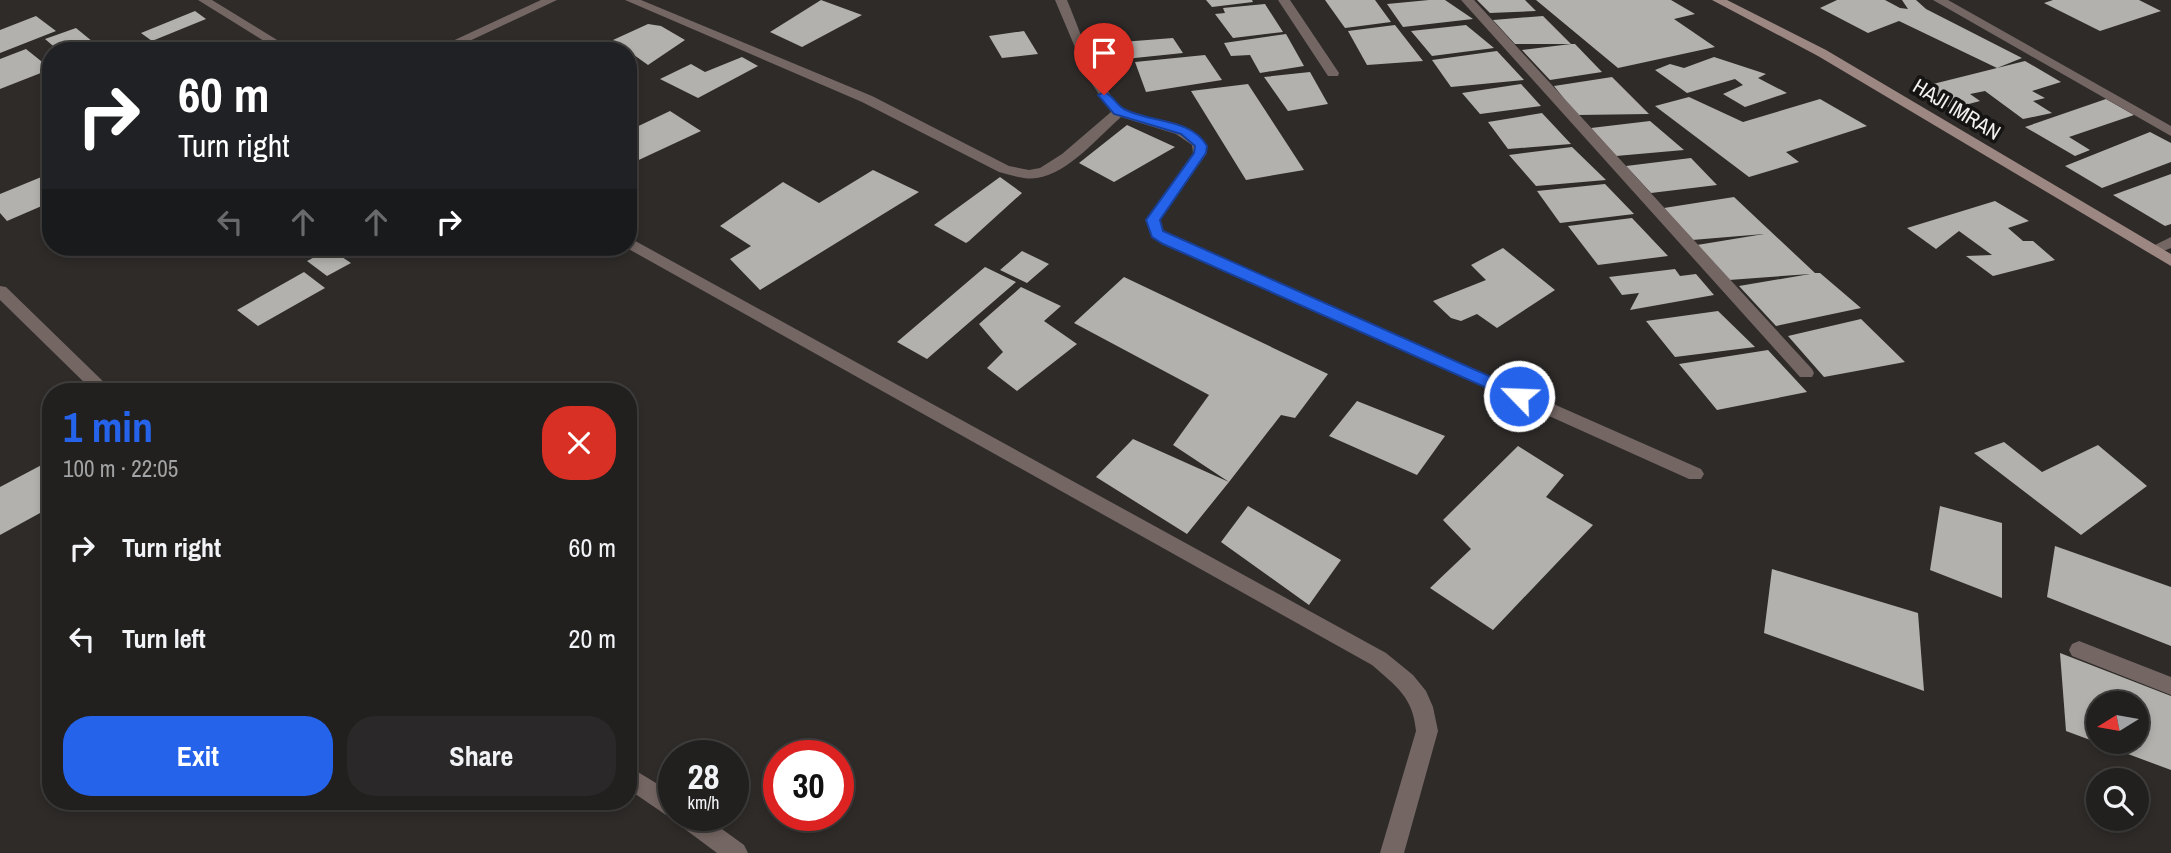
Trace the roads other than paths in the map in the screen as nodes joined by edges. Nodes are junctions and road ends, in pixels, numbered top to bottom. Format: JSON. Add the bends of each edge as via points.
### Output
{"nodes":[{"id":1,"x":204,"y":0,"type":"edge"},
{"id":2,"x":551,"y":0,"type":"edge"},
{"id":3,"x":631,"y":0,"type":"edge"},
{"id":4,"x":1061,"y":0,"type":"edge"},
{"id":5,"x":1284,"y":0,"type":"edge"},
{"id":6,"x":1467,"y":0,"type":"edge"},
{"id":7,"x":1718,"y":0,"type":"edge"},
{"id":8,"x":1940,"y":0,"type":"edge"},
{"id":9,"x":274,"y":42,"type":"edge"},
{"id":10,"x":456,"y":42,"type":"edge"},
{"id":11,"x":1334,"y":73,"type":"dead end"},
{"id":12,"x":1119,"y":111,"type":"junction"},
{"id":13,"x":2171,"y":132,"type":"edge"},
{"id":14,"x":2171,"y":242,"type":"edge"},
{"id":15,"x":637,"y":247,"type":"edge"},
{"id":16,"x":2153,"y":250,"type":"junction"},
{"id":17,"x":2171,"y":261,"type":"edge"},
{"id":18,"x":0,"y":290,"type":"edge"},
{"id":19,"x":1806,"y":373,"type":"dead end"},
{"id":20,"x":95,"y":383,"type":"edge"},
{"id":21,"x":1695,"y":474,"type":"dead end"},
{"id":22,"x":2079,"y":650,"type":"dead end"},
{"id":23,"x":2171,"y":686,"type":"edge"},
{"id":24,"x":637,"y":782,"type":"edge"},
{"id":25,"x":658,"y":796,"type":"edge"},
{"id":26,"x":706,"y":831,"type":"edge"},
{"id":27,"x":736,"y":853,"type":"edge"},
{"id":28,"x":1392,"y":853,"type":"edge"}],
"edges":[{"from":1,"to":9,"type":"street"},
{"from":2,"to":10,"type":"street"},
{"from":3,"to":12,"type":"street","via":[[867,99],[1004,169],[1037,174],[1053,167]]},
{"from":4,"to":12,"type":"street","via":[[1104,95]]},
{"from":5,"to":11,"type":"street"},
{"from":6,"to":19,"type":"street"},
{"from":7,"to":16,"type":"street","name":"HAJI IMRAN","via":[[1822,53]]},
{"from":8,"to":13,"type":"street"},
{"from":12,"to":21,"type":"street","via":[[1185,132],[1201,146],[1153,220],[1157,234],[1168,241]]},
{"from":14,"to":16,"type":"street"},
{"from":15,"to":28,"type":"street","via":[[1379,659],[1414,690],[1426,710],[1427,730]]},
{"from":16,"to":17,"type":"street","name":"HAJI IMRAN"},
{"from":18,"to":20,"type":"street"},
{"from":22,"to":23,"type":"street"},
{"from":24,"to":25,"type":"street"},
{"from":26,"to":27,"type":"street"}]}
